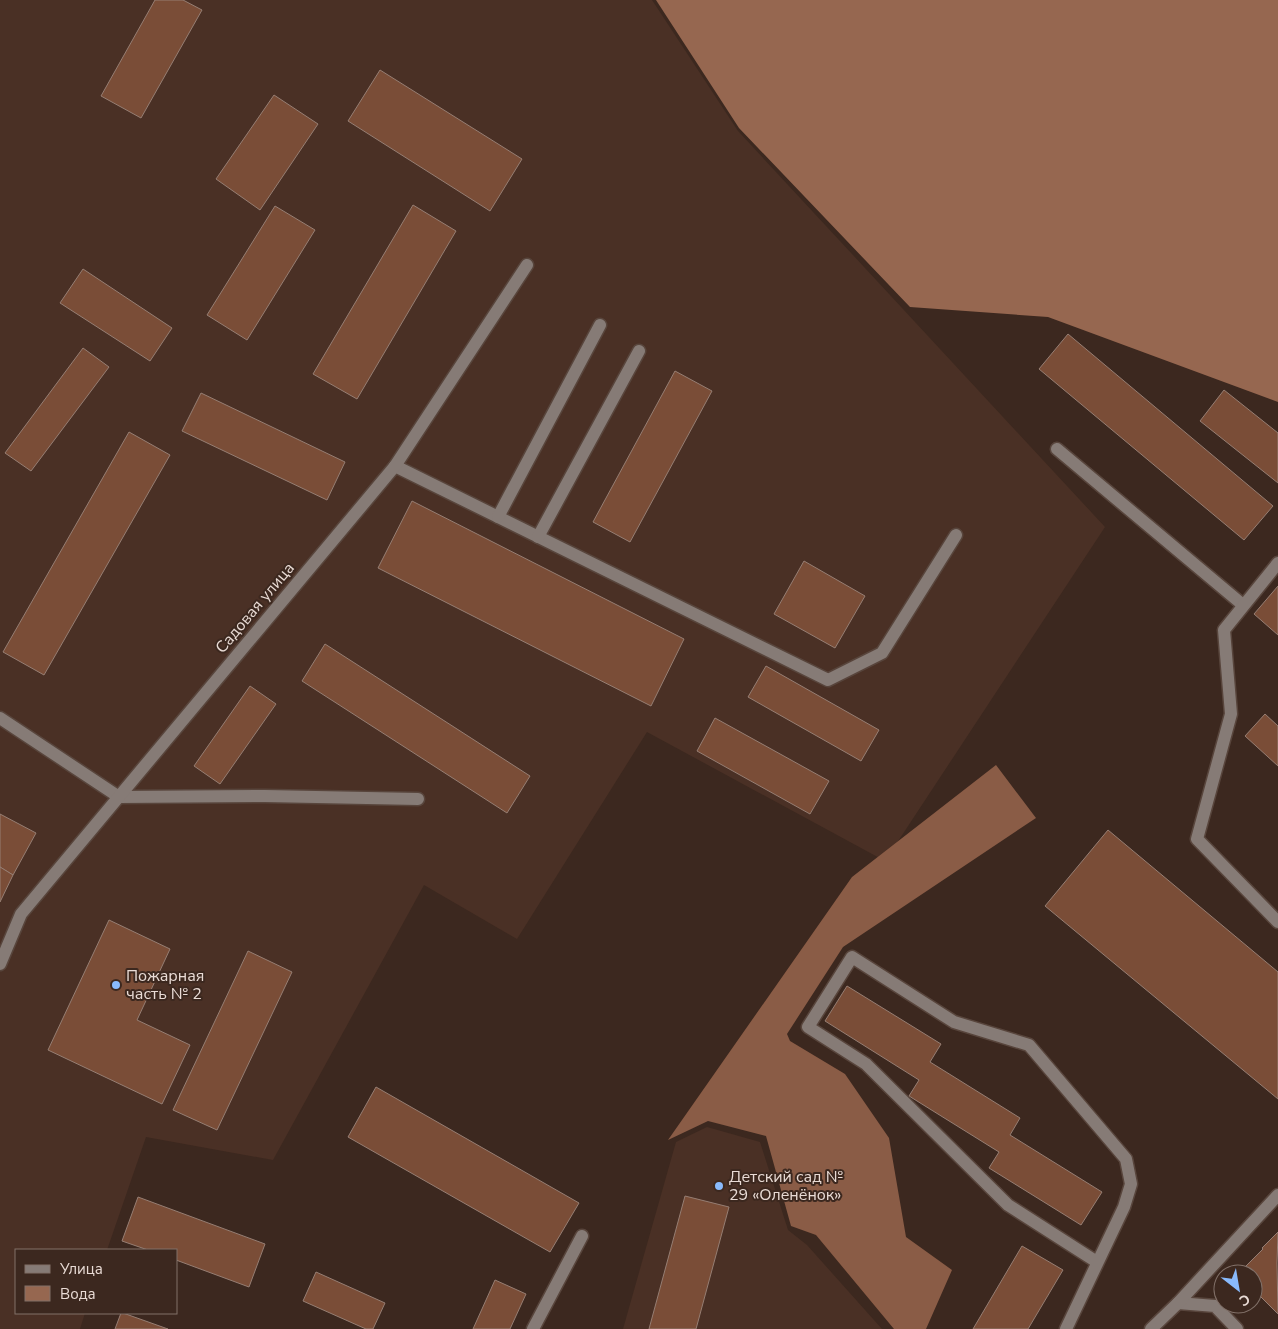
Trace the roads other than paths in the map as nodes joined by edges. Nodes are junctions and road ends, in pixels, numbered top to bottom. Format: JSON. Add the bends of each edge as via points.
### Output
{"nodes":[{"id":1,"x":527,"y":264,"type":"dead end"},
{"id":2,"x":600,"y":325,"type":"dead end"},
{"id":3,"x":639,"y":351,"type":"dead end"},
{"id":4,"x":1057,"y":449,"type":"dead end"},
{"id":5,"x":395,"y":466,"type":"junction"},
{"id":6,"x":498,"y":517,"type":"junction"},
{"id":7,"x":956,"y":535,"type":"dead end"},
{"id":8,"x":538,"y":537,"type":"junction"},
{"id":9,"x":1278,"y":563,"type":"edge"},
{"id":10,"x":1244,"y":606,"type":"junction"},
{"id":11,"x":0,"y":718,"type":"edge"},
{"id":12,"x":119,"y":796,"type":"junction"},
{"id":13,"x":418,"y":799,"type":"dead end"},
{"id":14,"x":1278,"y":922,"type":"edge"},
{"id":15,"x":0,"y":964,"type":"edge"},
{"id":16,"x":1278,"y":1195,"type":"edge"},
{"id":17,"x":582,"y":1236,"type":"dead end"},
{"id":18,"x":1097,"y":1262,"type":"junction"},
{"id":19,"x":1178,"y":1303,"type":"junction"},
{"id":20,"x":533,"y":1329,"type":"edge"},
{"id":21,"x":1066,"y":1329,"type":"edge"},
{"id":22,"x":1151,"y":1329,"type":"edge"},
{"id":23,"x":1237,"y":1329,"type":"edge"}],
"edges":[{"from":1,"to":5,"type":"street","name":"Садовая улица"},
{"from":2,"to":6,"type":"street"},
{"from":3,"to":8,"type":"street"},
{"from":4,"to":10,"type":"street"},
{"from":5,"to":6,"type":"street"},
{"from":5,"to":12,"type":"street","name":"Садовая улица"},
{"from":6,"to":8,"type":"street"},
{"from":7,"to":8,"type":"street","via":[[882,653],[828,680]]},
{"from":9,"to":10,"type":"street"},
{"from":10,"to":14,"type":"street","via":[[1224,630],[1231,714],[1196,839]]},
{"from":11,"to":12,"type":"street"},
{"from":12,"to":13,"type":"street"},
{"from":12,"to":15,"type":"street","name":"Садовая улица","via":[[20,914]]},
{"from":16,"to":19,"type":"street"},
{"from":17,"to":20,"type":"street"},
{"from":18,"to":18,"type":"street","via":[[1124,1207],[1131,1184],[1126,1159],[1029,1044],[954,1022],[852,957],[808,1027],[866,1064],[1008,1205]]},
{"from":18,"to":21,"type":"street"},
{"from":19,"to":22,"type":"street"},
{"from":19,"to":23,"type":"street","via":[[1215,1306]]}]}
